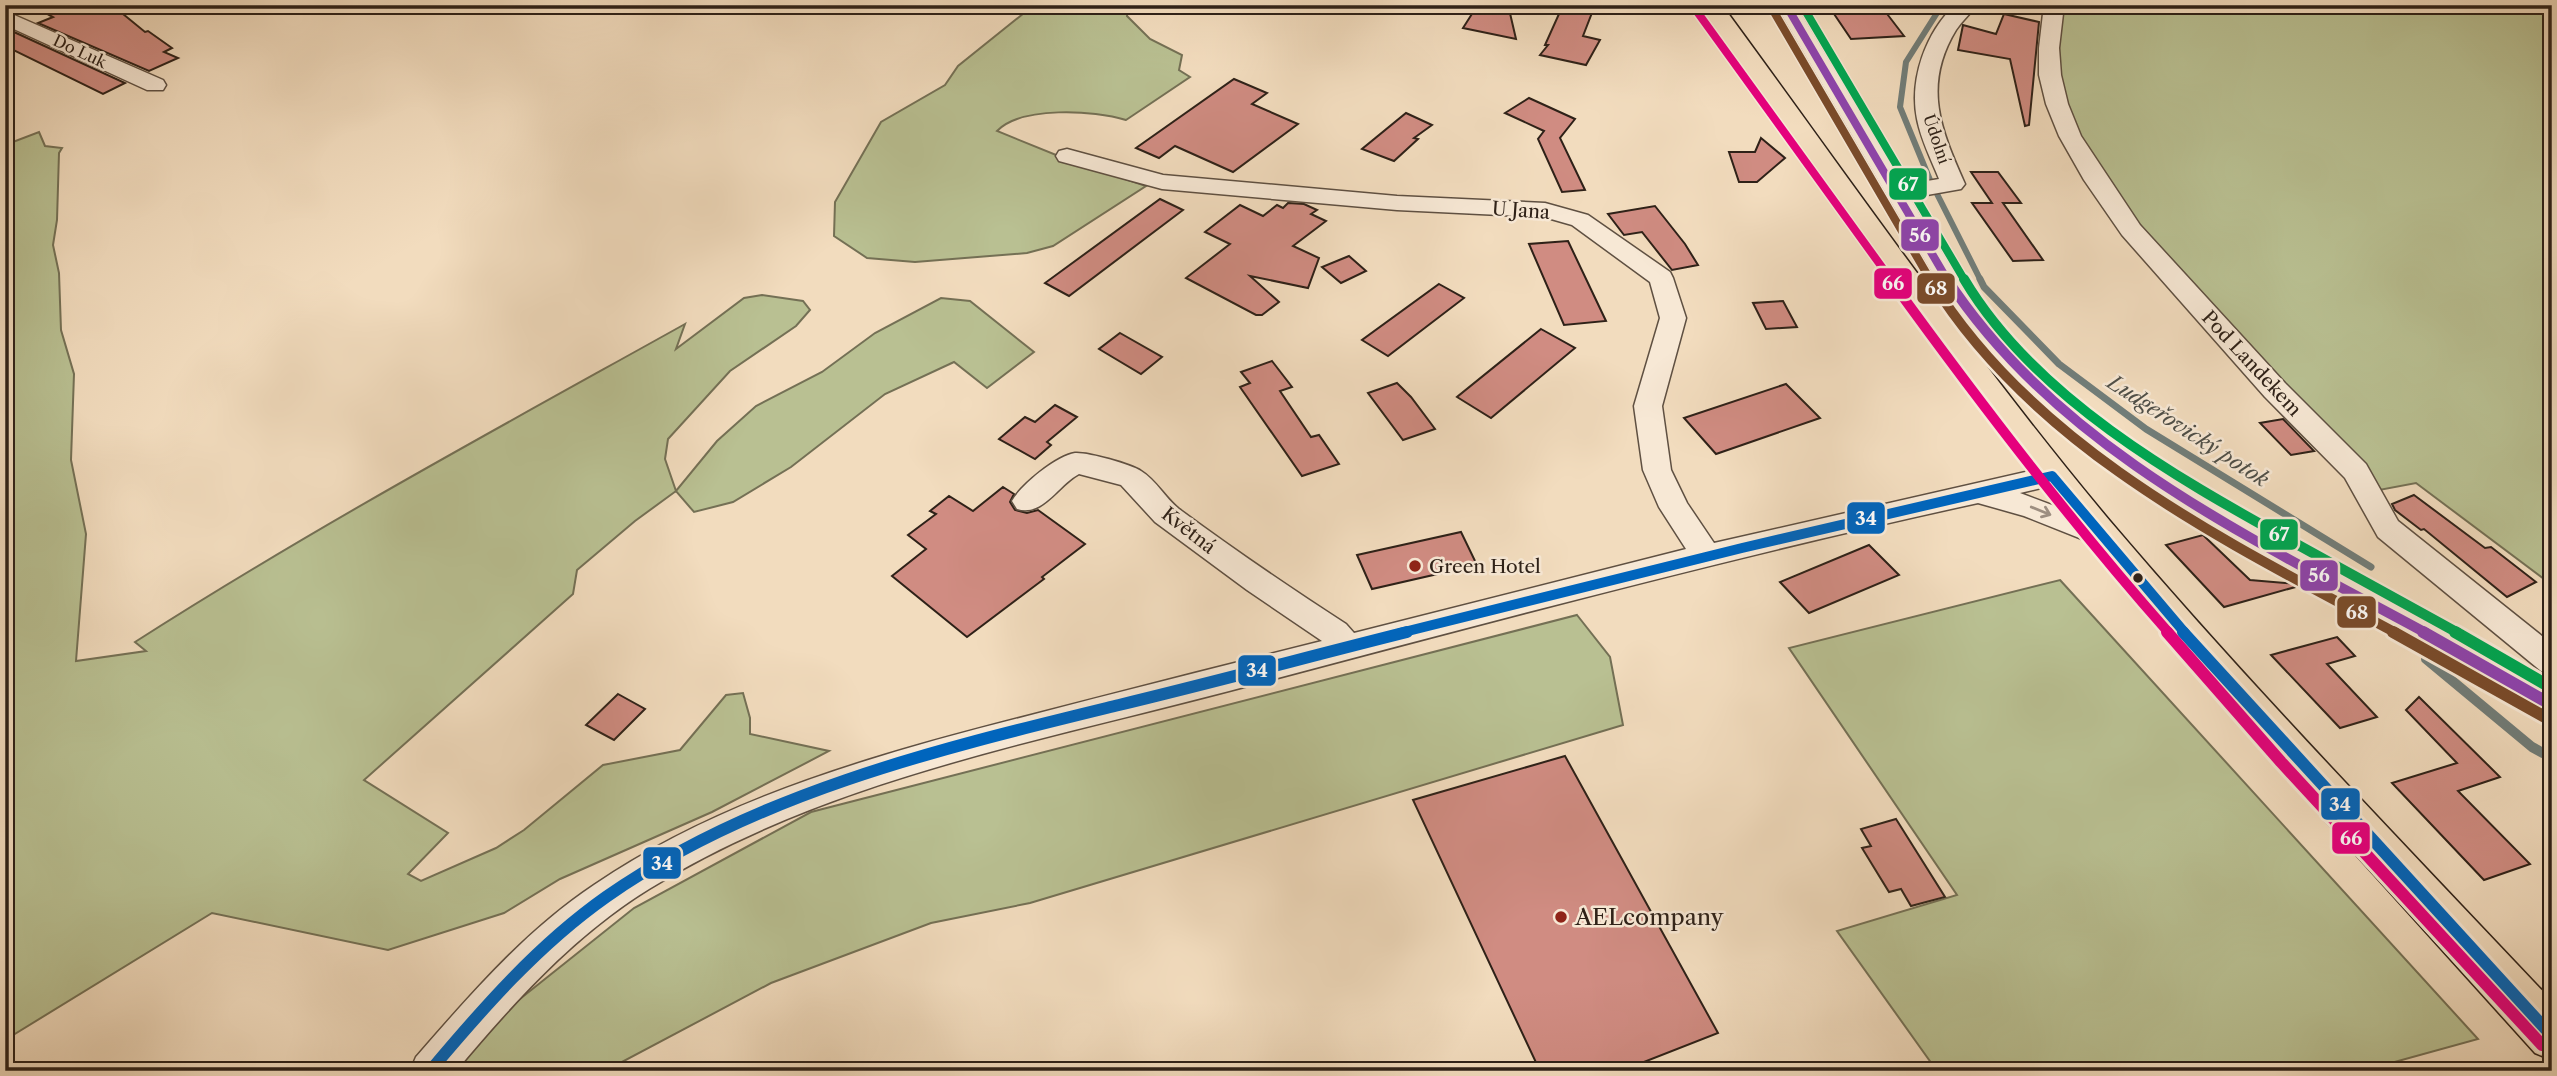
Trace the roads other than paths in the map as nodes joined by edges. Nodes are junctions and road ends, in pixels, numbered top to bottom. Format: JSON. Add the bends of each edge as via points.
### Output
{"nodes":[{"id":1,"x":1709,"y":5,"type":"edge"},
{"id":2,"x":1786,"y":5,"type":"edge"},
{"id":3,"x":1967,"y":5,"type":"edge"},
{"id":4,"x":2054,"y":5,"type":"edge"},
{"id":5,"x":5,"y":17,"type":"edge"},
{"id":6,"x":155,"y":85,"type":"dead end"},
{"id":7,"x":1067,"y":156,"type":"dead end"},
{"id":8,"x":1895,"y":193,"type":"junction"},
{"id":9,"x":2052,"y":476,"type":"junction"},
{"id":10,"x":1978,"y":492,"type":"junction"},
{"id":11,"x":1027,"y":501,"type":"dead end"},
{"id":12,"x":2102,"y":536,"type":"junction"},
{"id":13,"x":1707,"y":557,"type":"junction"},
{"id":14,"x":1348,"y":648,"type":"junction"},
{"id":15,"x":2552,"y":662,"type":"edge"},
{"id":16,"x":2552,"y":705,"type":"edge"},
{"id":17,"x":2551,"y":1034,"type":"edge"},
{"id":18,"x":430,"y":1071,"type":"edge"}],
"edges":[{"from":1,"to":9,"type":"main road"},
{"from":2,"to":8,"type":"street"},
{"from":3,"to":8,"type":"street","name":"Údolní","via":[[1943,30],[1925,106],[1953,184]]},
{"from":4,"to":15,"type":"street","name":"Pod Landekem","via":[[2049,48],[2057,104],[2070,136],[2131,230],[2275,390],[2356,471],[2388,529]]},
{"from":5,"to":6,"type":"street","name":"Do Luk"},
{"from":7,"to":13,"type":"street","name":"U Jana","via":[[1161,182],[1397,203],[1545,210],[1580,220],[1661,278],[1673,318],[1648,406],[1657,470],[1674,507]]},
{"from":8,"to":16,"type":"street","via":[[1941,273],[1983,331],[2033,384],[2103,443],[2192,502],[2430,632]]},
{"from":9,"to":10,"type":"street"},
{"from":9,"to":12,"type":"main road"},
{"from":10,"to":12,"type":"street","one_way":true},
{"from":10,"to":13,"type":"street"},
{"from":11,"to":14,"type":"street","name":"Květná","via":[[1076,463],[1131,478],[1165,514],[1335,633]]},
{"from":12,"to":17,"type":"main road","via":[[2283,744]]},
{"from":13,"to":14,"type":"street"},
{"from":14,"to":18,"type":"street","via":[[910,760],[760,812],[633,879],[584,913],[513,977]]}]}
